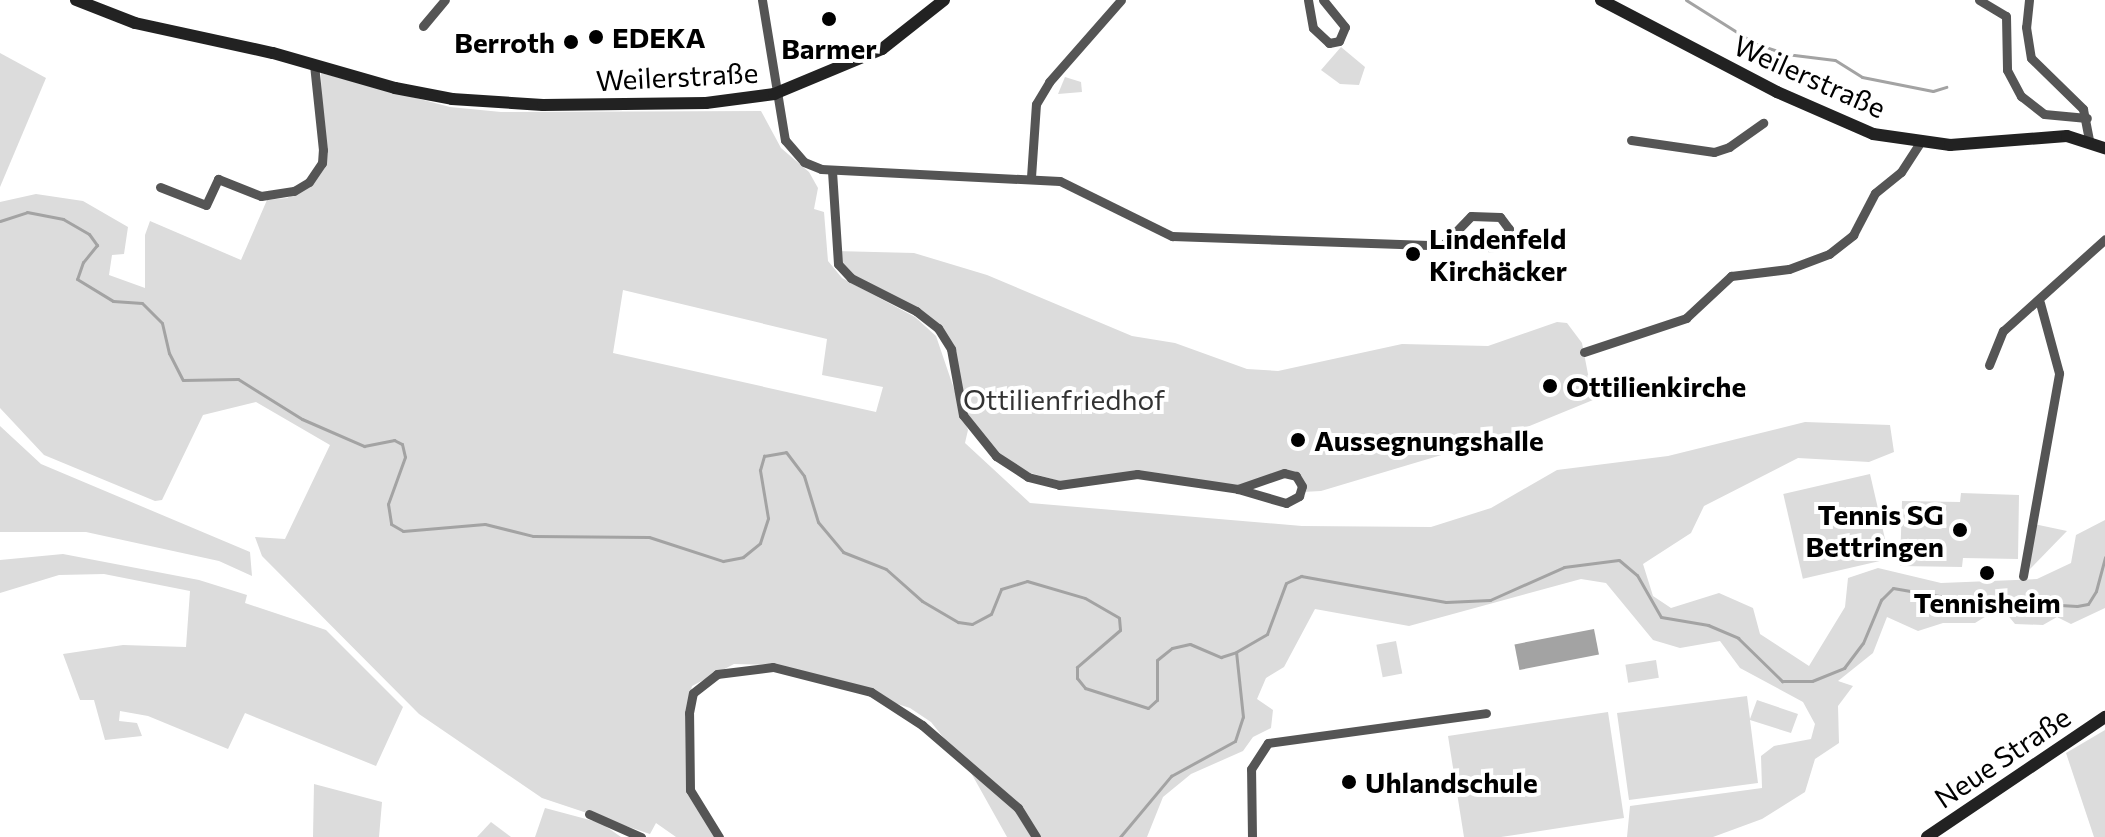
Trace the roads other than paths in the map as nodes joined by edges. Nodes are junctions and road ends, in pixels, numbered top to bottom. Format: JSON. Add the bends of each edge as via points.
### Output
{"nodes":[{"id":1,"x":76,"y":0,"type":"edge"},
{"id":2,"x":445,"y":0,"type":"edge"},
{"id":3,"x":762,"y":0,"type":"edge"},
{"id":4,"x":944,"y":0,"type":"edge"},
{"id":5,"x":1121,"y":0,"type":"edge"},
{"id":6,"x":1308,"y":0,"type":"edge"},
{"id":7,"x":1323,"y":0,"type":"edge"},
{"id":8,"x":1601,"y":0,"type":"edge"},
{"id":9,"x":1979,"y":0,"type":"edge"},
{"id":10,"x":2029,"y":0,"type":"edge"},
{"id":11,"x":423,"y":26,"type":"dead end"},
{"id":12,"x":314,"y":64,"type":"junction"},
{"id":13,"x":774,"y":94,"type":"junction"},
{"id":14,"x":2087,"y":118,"type":"junction"},
{"id":15,"x":1763,"y":123,"type":"dead end"},
{"id":16,"x":1631,"y":140,"type":"dead end"},
{"id":17,"x":2089,"y":140,"type":"junction"},
{"id":18,"x":1919,"y":144,"type":"junction"},
{"id":19,"x":2105,"y":148,"type":"edge"},
{"id":20,"x":832,"y":171,"type":"junction"},
{"id":21,"x":1031,"y":177,"type":"junction"},
{"id":22,"x":160,"y":187,"type":"dead end"},
{"id":23,"x":2105,"y":239,"type":"edge"},
{"id":24,"x":1443,"y":245,"type":"junction"},
{"id":25,"x":2040,"y":303,"type":"junction"},
{"id":26,"x":1584,"y":352,"type":"dead end"},
{"id":27,"x":1989,"y":365,"type":"dead end"},
{"id":28,"x":1238,"y":489,"type":"junction"},
{"id":29,"x":2023,"y":576,"type":"dead end"},
{"id":30,"x":1486,"y":713,"type":"dead end"},
{"id":31,"x":2105,"y":717,"type":"edge"},
{"id":32,"x":589,"y":814,"type":"dead end"},
{"id":33,"x":638,"y":836,"type":"edge"},
{"id":34,"x":719,"y":837,"type":"edge"},
{"id":35,"x":1036,"y":837,"type":"edge"},
{"id":36,"x":1252,"y":837,"type":"edge"},
{"id":37,"x":1927,"y":837,"type":"edge"}],
"edges":[{"from":1,"to":12,"type":"main road","name":"Weilerstraße","via":[[169,33]]},
{"from":2,"to":11,"type":"street"},
{"from":3,"to":13,"type":"street"},
{"from":4,"to":13,"type":"main road","name":"Weilerstraße","via":[[882,49]]},
{"from":5,"to":21,"type":"street","via":[[1036,104]]},
{"from":6,"to":7,"type":"street","via":[[1313,28],[1329,43],[1339,41],[1345,27]]},
{"from":8,"to":18,"type":"main road","name":"Weilerstraße","via":[[1831,118]]},
{"from":9,"to":14,"type":"street","via":[[2003,10],[2007,70],[2021,96],[2044,114]]},
{"from":10,"to":14,"type":"street","via":[[2031,58]]},
{"from":12,"to":13,"type":"main road","name":"Weilerstraße","via":[[395,88],[482,102],[706,103]]},
{"from":12,"to":22,"type":"street","via":[[323,150],[322,163],[309,182],[294,191],[261,196],[218,179],[206,205]]},
{"from":13,"to":20,"type":"street","via":[[785,140],[804,162]]},
{"from":14,"to":17,"type":"street"},
{"from":15,"to":16,"type":"street","via":[[1714,152]]},
{"from":17,"to":18,"type":"main road","name":"Weilerstraße","via":[[2041,136]]},
{"from":17,"to":19,"type":"main road","name":"Weilerstraße"},
{"from":18,"to":26,"type":"street","via":[[1901,172],[1875,193],[1853,235],[1829,254],[1789,269],[1731,276],[1686,318]]},
{"from":20,"to":21,"type":"street"},
{"from":20,"to":28,"type":"street","via":[[835,251],[851,278],[938,328],[951,349],[963,415],[984,444],[1012,468],[1059,485],[1137,474]]},
{"from":21,"to":24,"type":"street","via":[[1088,192],[1142,225],[1172,236]]},
{"from":23,"to":25,"type":"street"},
{"from":24,"to":24,"type":"street","via":[[1499,246],[1509,229],[1500,217],[1471,216]]},
{"from":25,"to":27,"type":"street","via":[[2003,331]]},
{"from":25,"to":29,"type":"street","via":[[2059,373]]},
{"from":28,"to":28,"type":"street","via":[[1286,503],[1299,496],[1302,486],[1296,476],[1284,473]]},
{"from":30,"to":36,"type":"street","via":[[1268,743],[1251,769]]},
{"from":31,"to":37,"type":"main road","name":"Neue Straße"},
{"from":32,"to":33,"type":"street"},
{"from":34,"to":35,"type":"street","via":[[690,790],[693,693],[703,680],[726,671],[773,667],[871,692],[897,708],[1018,808]]}]}
